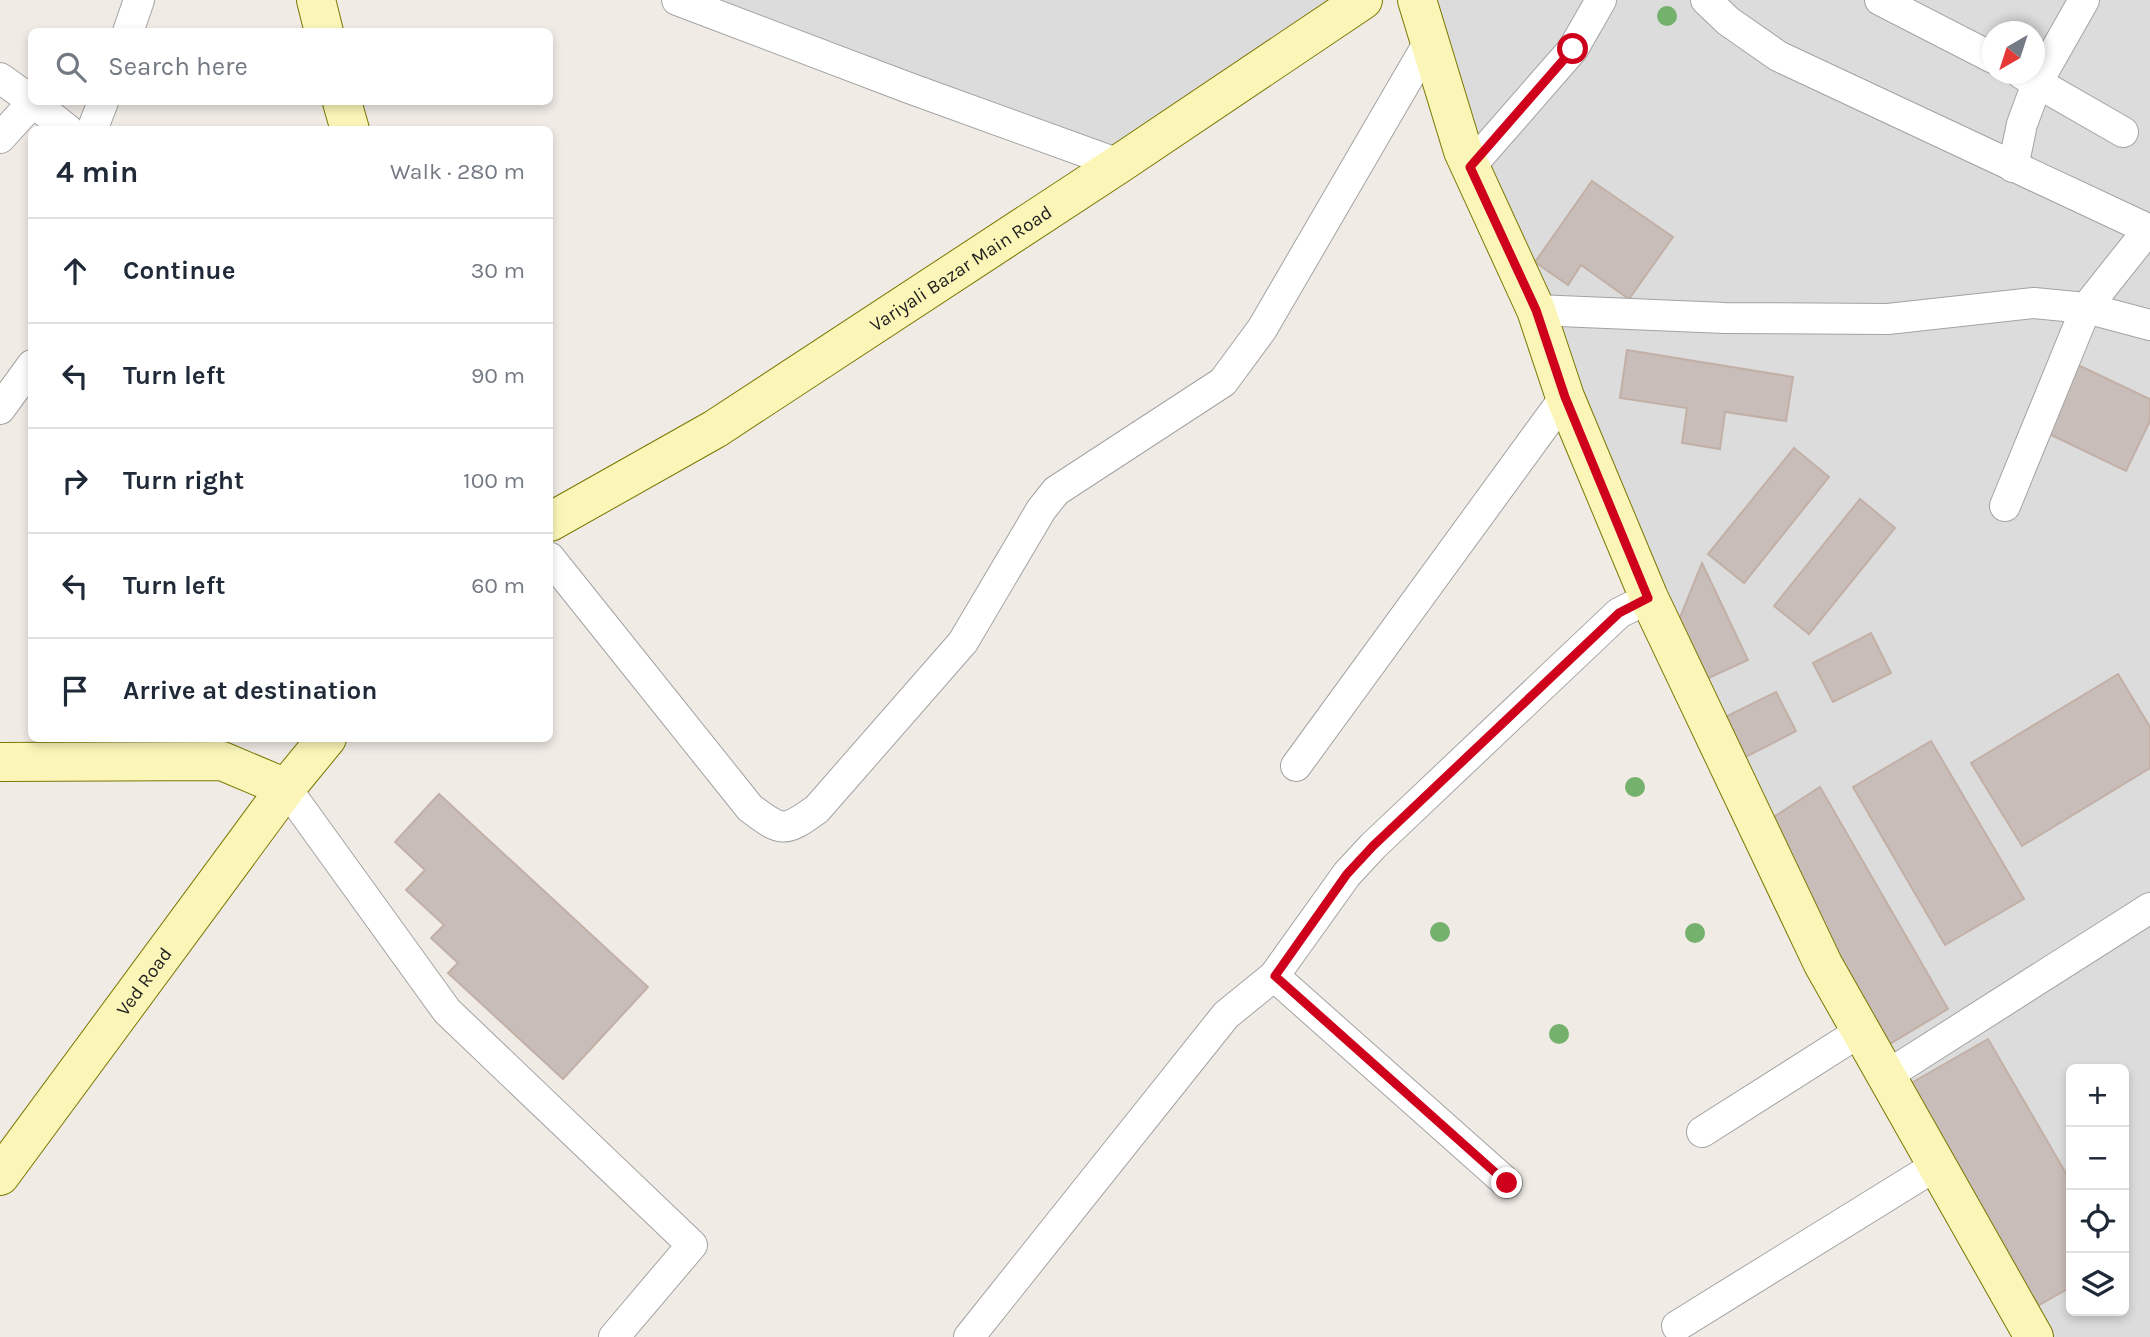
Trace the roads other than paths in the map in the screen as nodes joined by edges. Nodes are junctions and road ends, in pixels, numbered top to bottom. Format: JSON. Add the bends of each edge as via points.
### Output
{"nodes":[{"id":1,"x":139,"y":0,"type":"edge"},
{"id":2,"x":316,"y":0,"type":"edge"},
{"id":3,"x":677,"y":0,"type":"edge"},
{"id":4,"x":1363,"y":0,"type":"edge"},
{"id":5,"x":1417,"y":0,"type":"edge"},
{"id":6,"x":1601,"y":0,"type":"edge"},
{"id":7,"x":1706,"y":0,"type":"edge"},
{"id":8,"x":1880,"y":0,"type":"edge"},
{"id":9,"x":2084,"y":0,"type":"edge"},
{"id":10,"x":129,"y":28,"type":"edge"},
{"id":11,"x":323,"y":28,"type":"edge"},
{"id":12,"x":1429,"y":42,"type":"junction"},
{"id":13,"x":1982,"y":52,"type":"edge"},
{"id":14,"x":2045,"y":56,"type":"edge"},
{"id":15,"x":0,"y":78,"type":"edge"},
{"id":16,"x":2029,"y":84,"type":"edge"},
{"id":17,"x":2042,"y":84,"type":"edge"},
{"id":18,"x":28,"y":98,"type":"edge"},
{"id":19,"x":29,"y":105,"type":"edge"},
{"id":20,"x":37,"y":105,"type":"edge"},
{"id":21,"x":102,"y":105,"type":"edge"},
{"id":22,"x":343,"y":105,"type":"edge"},
{"id":23,"x":63,"y":126,"type":"edge"},
{"id":24,"x":94,"y":126,"type":"edge"},
{"id":25,"x":349,"y":126,"type":"edge"},
{"id":26,"x":2123,"y":131,"type":"dead end"},
{"id":27,"x":0,"y":138,"type":"edge"},
{"id":28,"x":1119,"y":164,"type":"junction"},
{"id":29,"x":1470,"y":167,"type":"junction"},
{"id":30,"x":2012,"y":167,"type":"junction"},
{"id":31,"x":2149,"y":230,"type":"edge"},
{"id":32,"x":2086,"y":308,"type":"junction"},
{"id":33,"x":1536,"y":310,"type":"junction"},
{"id":34,"x":2150,"y":325,"type":"edge"},
{"id":35,"x":28,"y":370,"type":"edge"},
{"id":36,"x":1565,"y":397,"type":"junction"},
{"id":37,"x":0,"y":409,"type":"edge"},
{"id":38,"x":2005,"y":506,"type":"dead end"},
{"id":39,"x":553,"y":520,"type":"edge"},
{"id":40,"x":553,"y":562,"type":"edge"},
{"id":41,"x":1648,"y":598,"type":"junction"},
{"id":42,"x":324,"y":742,"type":"edge"},
{"id":43,"x":0,"y":762,"type":"edge"},
{"id":44,"x":1296,"y":766,"type":"dead end"},
{"id":45,"x":286,"y":788,"type":"junction"},
{"id":46,"x":2150,"y":908,"type":"edge"},
{"id":47,"x":1275,"y":976,"type":"junction"},
{"id":48,"x":1861,"y":1031,"type":"junction"},
{"id":49,"x":1886,"y":1076,"type":"junction"},
{"id":50,"x":1702,"y":1132,"type":"dead end"},
{"id":51,"x":1937,"y":1165,"type":"junction"},
{"id":52,"x":0,"y":1175,"type":"edge"},
{"id":53,"x":1507,"y":1183,"type":"dead end"},
{"id":54,"x":1677,"y":1326,"type":"dead end"},
{"id":55,"x":614,"y":1337,"type":"edge"},
{"id":56,"x":969,"y":1337,"type":"edge"},
{"id":57,"x":2034,"y":1337,"type":"edge"}],
"edges":[{"from":1,"to":10,"type":"street"},
{"from":2,"to":11,"type":"main road"},
{"from":3,"to":28,"type":"street"},
{"from":4,"to":28,"type":"main road","name":"Variyali Bazar Main Road"},
{"from":5,"to":12,"type":"main road"},
{"from":6,"to":29,"type":"street","via":[[1573,49]]},
{"from":7,"to":30,"type":"street","via":[[1778,57]]},
{"from":8,"to":13,"type":"street"},
{"from":9,"to":14,"type":"street"},
{"from":12,"to":29,"type":"main road"},
{"from":12,"to":40,"type":"street","via":[[1262,329],[1223,382],[1056,491],[962,642],[817,809],[793,826],[774,826],[750,808]]},
{"from":15,"to":18,"type":"street"},
{"from":16,"to":30,"type":"street"},
{"from":17,"to":26,"type":"street"},
{"from":19,"to":27,"type":"street"},
{"from":20,"to":23,"type":"street"},
{"from":21,"to":24,"type":"street"},
{"from":22,"to":25,"type":"main road"},
{"from":28,"to":39,"type":"main road","name":"Variyali Bazar Main Road","via":[[715,429]]},
{"from":29,"to":33,"type":"main road"},
{"from":30,"to":31,"type":"street"},
{"from":31,"to":32,"type":"street"},
{"from":32,"to":33,"type":"street","via":[[2034,303],[1888,319]]},
{"from":32,"to":34,"type":"street"},
{"from":32,"to":38,"type":"street"},
{"from":33,"to":36,"type":"main road"},
{"from":35,"to":37,"type":"street"},
{"from":36,"to":41,"type":"main road"},
{"from":36,"to":44,"type":"street"},
{"from":41,"to":47,"type":"street","via":[[1619,613],[1373,846],[1347,874]]},
{"from":41,"to":48,"type":"main road","via":[[1823,964]]},
{"from":42,"to":45,"type":"main road"},
{"from":43,"to":45,"type":"main road","via":[[222,761]]},
{"from":45,"to":52,"type":"main road","name":"Ved Road"},
{"from":45,"to":55,"type":"street","via":[[447,1011],[692,1245]]},
{"from":46,"to":49,"type":"street"},
{"from":47,"to":53,"type":"street"},
{"from":47,"to":56,"type":"street","via":[[1226,1015]]},
{"from":48,"to":49,"type":"main road"},
{"from":48,"to":50,"type":"street"},
{"from":49,"to":51,"type":"main road"},
{"from":51,"to":54,"type":"street"},
{"from":51,"to":57,"type":"main road"}]}
